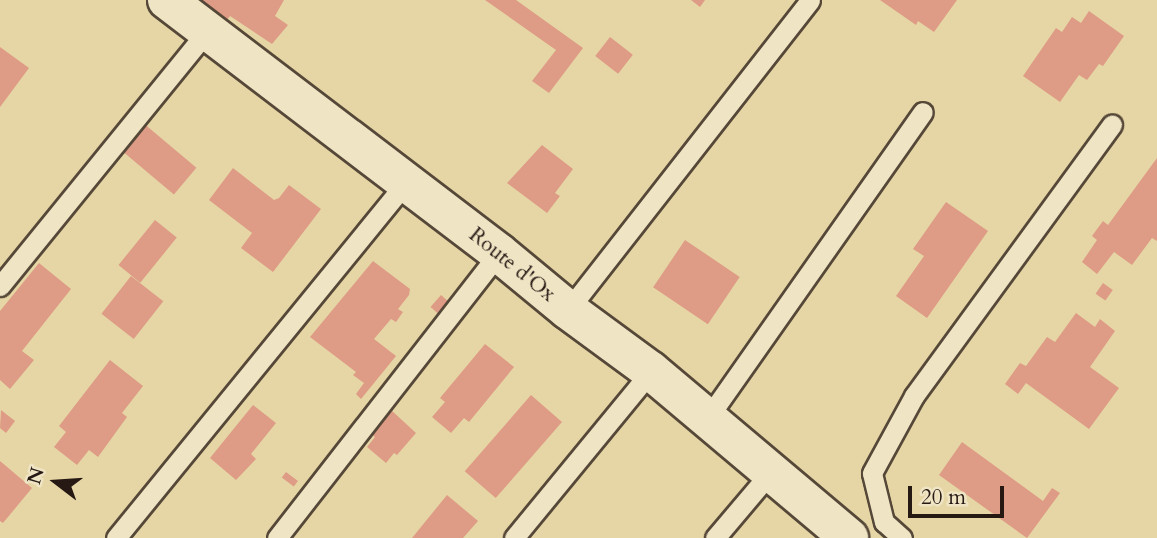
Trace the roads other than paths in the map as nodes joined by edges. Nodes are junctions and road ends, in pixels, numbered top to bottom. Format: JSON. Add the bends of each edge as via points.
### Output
{"nodes":[{"id":1,"x":167,"y":0,"type":"edge"},
{"id":2,"x":810,"y":0,"type":"edge"},
{"id":3,"x":207,"y":31,"type":"junction"},
{"id":4,"x":923,"y":112,"type":"dead end"},
{"id":5,"x":1112,"y":124,"type":"dead end"},
{"id":6,"x":405,"y":183,"type":"junction"},
{"id":7,"x":499,"y":253,"type":"junction"},
{"id":8,"x":0,"y":286,"type":"edge"},
{"id":9,"x":568,"y":310,"type":"junction"},
{"id":10,"x":651,"y":371,"type":"junction"},
{"id":11,"x":707,"y":419,"type":"junction"},
{"id":12,"x":770,"y":473,"type":"junction"},
{"id":13,"x":116,"y":538,"type":"edge"},
{"id":14,"x":277,"y":538,"type":"edge"},
{"id":15,"x":514,"y":538,"type":"edge"},
{"id":16,"x":715,"y":538,"type":"edge"},
{"id":17,"x":849,"y":538,"type":"edge"},
{"id":18,"x":902,"y":538,"type":"edge"}],
"edges":[{"from":1,"to":3,"type":"street","name":"Route d'Ox"},
{"from":2,"to":9,"type":"lane"},
{"from":3,"to":6,"type":"street","name":"Route d'Ox"},
{"from":3,"to":8,"type":"lane"},
{"from":4,"to":11,"type":"lane"},
{"from":5,"to":18,"type":"lane","via":[[914,396],[872,473],[884,522]]},
{"from":6,"to":7,"type":"street","name":"Route d'Ox"},
{"from":6,"to":13,"type":"lane"},
{"from":7,"to":9,"type":"street","name":"Route d'Ox"},
{"from":7,"to":14,"type":"lane"},
{"from":9,"to":10,"type":"street","name":"Route d'Ox"},
{"from":10,"to":11,"type":"street","name":"Route d'Ox"},
{"from":10,"to":15,"type":"lane"},
{"from":11,"to":12,"type":"street","name":"Route d'Ox"},
{"from":12,"to":16,"type":"lane"},
{"from":12,"to":17,"type":"street","name":"Route d'Ox"}]}
